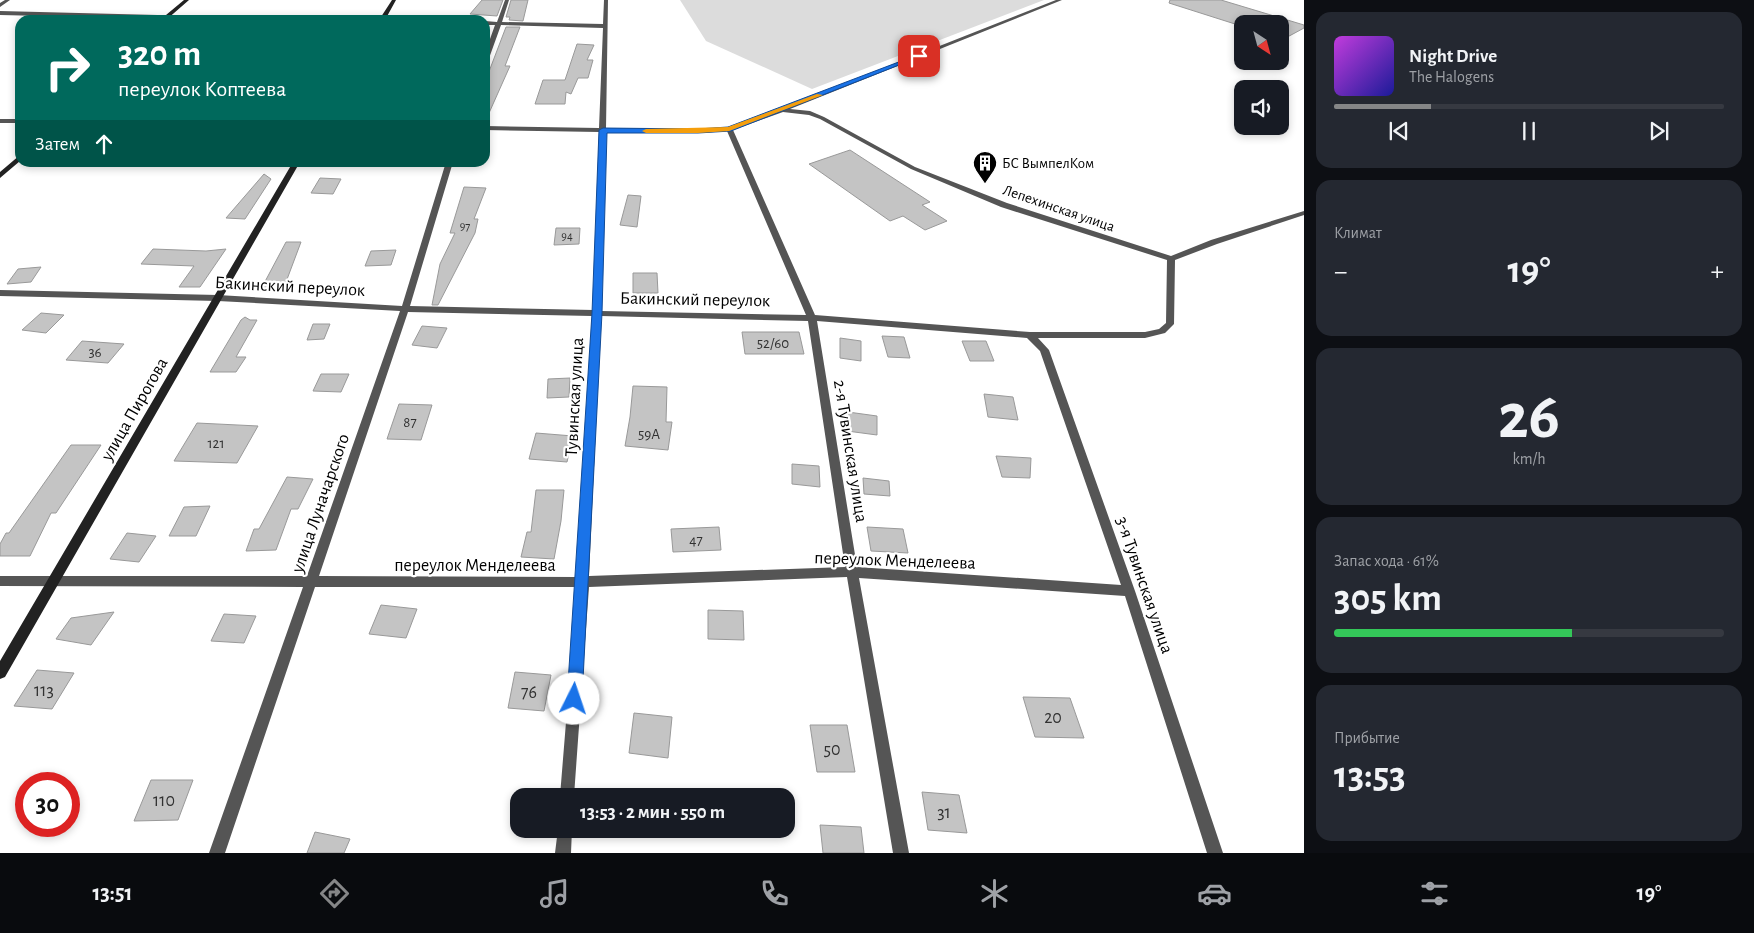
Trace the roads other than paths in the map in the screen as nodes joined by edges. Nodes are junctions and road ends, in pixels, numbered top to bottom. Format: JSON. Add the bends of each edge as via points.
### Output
{"nodes":[{"id":1,"x":8,"y":0,"type":"edge"},
{"id":2,"x":187,"y":0,"type":"edge"},
{"id":3,"x":394,"y":0,"type":"edge"},
{"id":4,"x":507,"y":0,"type":"edge"},
{"id":5,"x":606,"y":0,"type":"edge"},
{"id":6,"x":1060,"y":0,"type":"edge"},
{"id":7,"x":0,"y":5,"type":"edge"},
{"id":8,"x":0,"y":13,"type":"edge"},
{"id":9,"x":55,"y":15,"type":"edge"},
{"id":10,"x":170,"y":15,"type":"edge"},
{"id":11,"x":385,"y":15,"type":"edge"},
{"id":12,"x":490,"y":23,"type":"edge"},
{"id":13,"x":498,"y":23,"type":"junction"},
{"id":14,"x":605,"y":26,"type":"junction"},
{"id":15,"x":490,"y":46,"type":"edge"},
{"id":16,"x":782,"y":110,"type":"junction"},
{"id":17,"x":0,"y":121,"type":"edge"},
{"id":18,"x":15,"y":121,"type":"edge"},
{"id":19,"x":490,"y":128,"type":"edge"},
{"id":20,"x":729,"y":129,"type":"junction"},
{"id":21,"x":603,"y":130,"type":"junction"},
{"id":22,"x":15,"y":162,"type":"edge"},
{"id":23,"x":294,"y":167,"type":"edge"},
{"id":24,"x":448,"y":167,"type":"edge"},
{"id":25,"x":0,"y":176,"type":"edge"},
{"id":26,"x":1304,"y":213,"type":"edge"},
{"id":27,"x":1171,"y":259,"type":"junction"},
{"id":28,"x":0,"y":293,"type":"edge"},
{"id":29,"x":218,"y":298,"type":"junction"},
{"id":30,"x":405,"y":309,"type":"junction"},
{"id":31,"x":597,"y":313,"type":"junction"},
{"id":32,"x":812,"y":318,"type":"junction"},
{"id":33,"x":1030,"y":334,"type":"junction"},
{"id":34,"x":852,"y":572,"type":"junction"},
{"id":35,"x":54,"y":580,"type":"junction"},
{"id":36,"x":0,"y":581,"type":"edge"},
{"id":37,"x":312,"y":582,"type":"junction"},
{"id":38,"x":583,"y":582,"type":"junction"},
{"id":39,"x":1129,"y":591,"type":"junction"},
{"id":40,"x":0,"y":673,"type":"edge"},
{"id":41,"x":569,"y":788,"type":"edge"},
{"id":42,"x":564,"y":838,"type":"edge"},
{"id":43,"x":217,"y":853,"type":"edge"},
{"id":44,"x":563,"y":853,"type":"edge"},
{"id":45,"x":901,"y":853,"type":"edge"},
{"id":46,"x":1215,"y":853,"type":"edge"}],
"edges":[{"from":1,"to":7,"type":"street"},
{"from":2,"to":10,"type":"main road"},
{"from":3,"to":11,"type":"main road"},
{"from":4,"to":13,"type":"street"},
{"from":5,"to":14,"type":"street","name":"Тувинская улица"},
{"from":6,"to":16,"type":"street"},
{"from":8,"to":9,"type":"street"},
{"from":12,"to":13,"type":"street"},
{"from":13,"to":14,"type":"street"},
{"from":13,"to":15,"type":"street"},
{"from":14,"to":21,"type":"street","name":"Тувинская улица"},
{"from":16,"to":20,"type":"street","name":"Лепехинская улица"},
{"from":16,"to":27,"type":"street","name":"Лепехинская улица","via":[[810,113],[822,118],[913,168],[1004,205]]},
{"from":17,"to":18,"type":"street"},
{"from":19,"to":21,"type":"street","name":"Лепехинская улица"},
{"from":20,"to":21,"type":"street","name":"Лепехинская улица"},
{"from":20,"to":32,"type":"street","name":"2-я Тувинская улица"},
{"from":21,"to":31,"type":"street","name":"Тувинская улица"},
{"from":22,"to":25,"type":"main road"},
{"from":23,"to":29,"type":"main road","name":"улица Пирогова"},
{"from":24,"to":30,"type":"street","name":"улица Луначарского"},
{"from":26,"to":27,"type":"street"},
{"from":27,"to":33,"type":"street","name":"Бакинский переулок","via":[[1170,324],[1162,331],[1145,336]]},
{"from":28,"to":29,"type":"street","name":"Бакинский переулок"},
{"from":29,"to":30,"type":"street","name":"Бакинский переулок"},
{"from":29,"to":35,"type":"main road","name":"улица Пирогова"},
{"from":30,"to":31,"type":"street","name":"Бакинский переулок"},
{"from":30,"to":37,"type":"street","name":"улица Луначарского"},
{"from":31,"to":32,"type":"street","name":"Бакинский переулок"},
{"from":31,"to":38,"type":"street","name":"Тувинская улица"},
{"from":32,"to":33,"type":"street","name":"Бакинский переулок"},
{"from":32,"to":34,"type":"street","name":"2-я Тувинская улица"},
{"from":33,"to":39,"type":"street","name":"3-я Тувинская улица","via":[[1044,350]]},
{"from":34,"to":38,"type":"street","name":"переулок Менделеева"},
{"from":34,"to":39,"type":"street","name":"переулок Менделеева"},
{"from":34,"to":45,"type":"street","name":"2-я Тувинская улица"},
{"from":35,"to":36,"type":"street","name":"переулок Менделеева"},
{"from":35,"to":37,"type":"street","name":"переулок Менделеева"},
{"from":35,"to":40,"type":"main road","name":"улица Пирогова"},
{"from":37,"to":38,"type":"street","name":"переулок Менделеева"},
{"from":37,"to":43,"type":"street","name":"улица Луначарского"},
{"from":38,"to":41,"type":"street","name":"Тувинская улица"},
{"from":39,"to":46,"type":"street","name":"3-я Тувинская улица"},
{"from":42,"to":44,"type":"street"}]}
